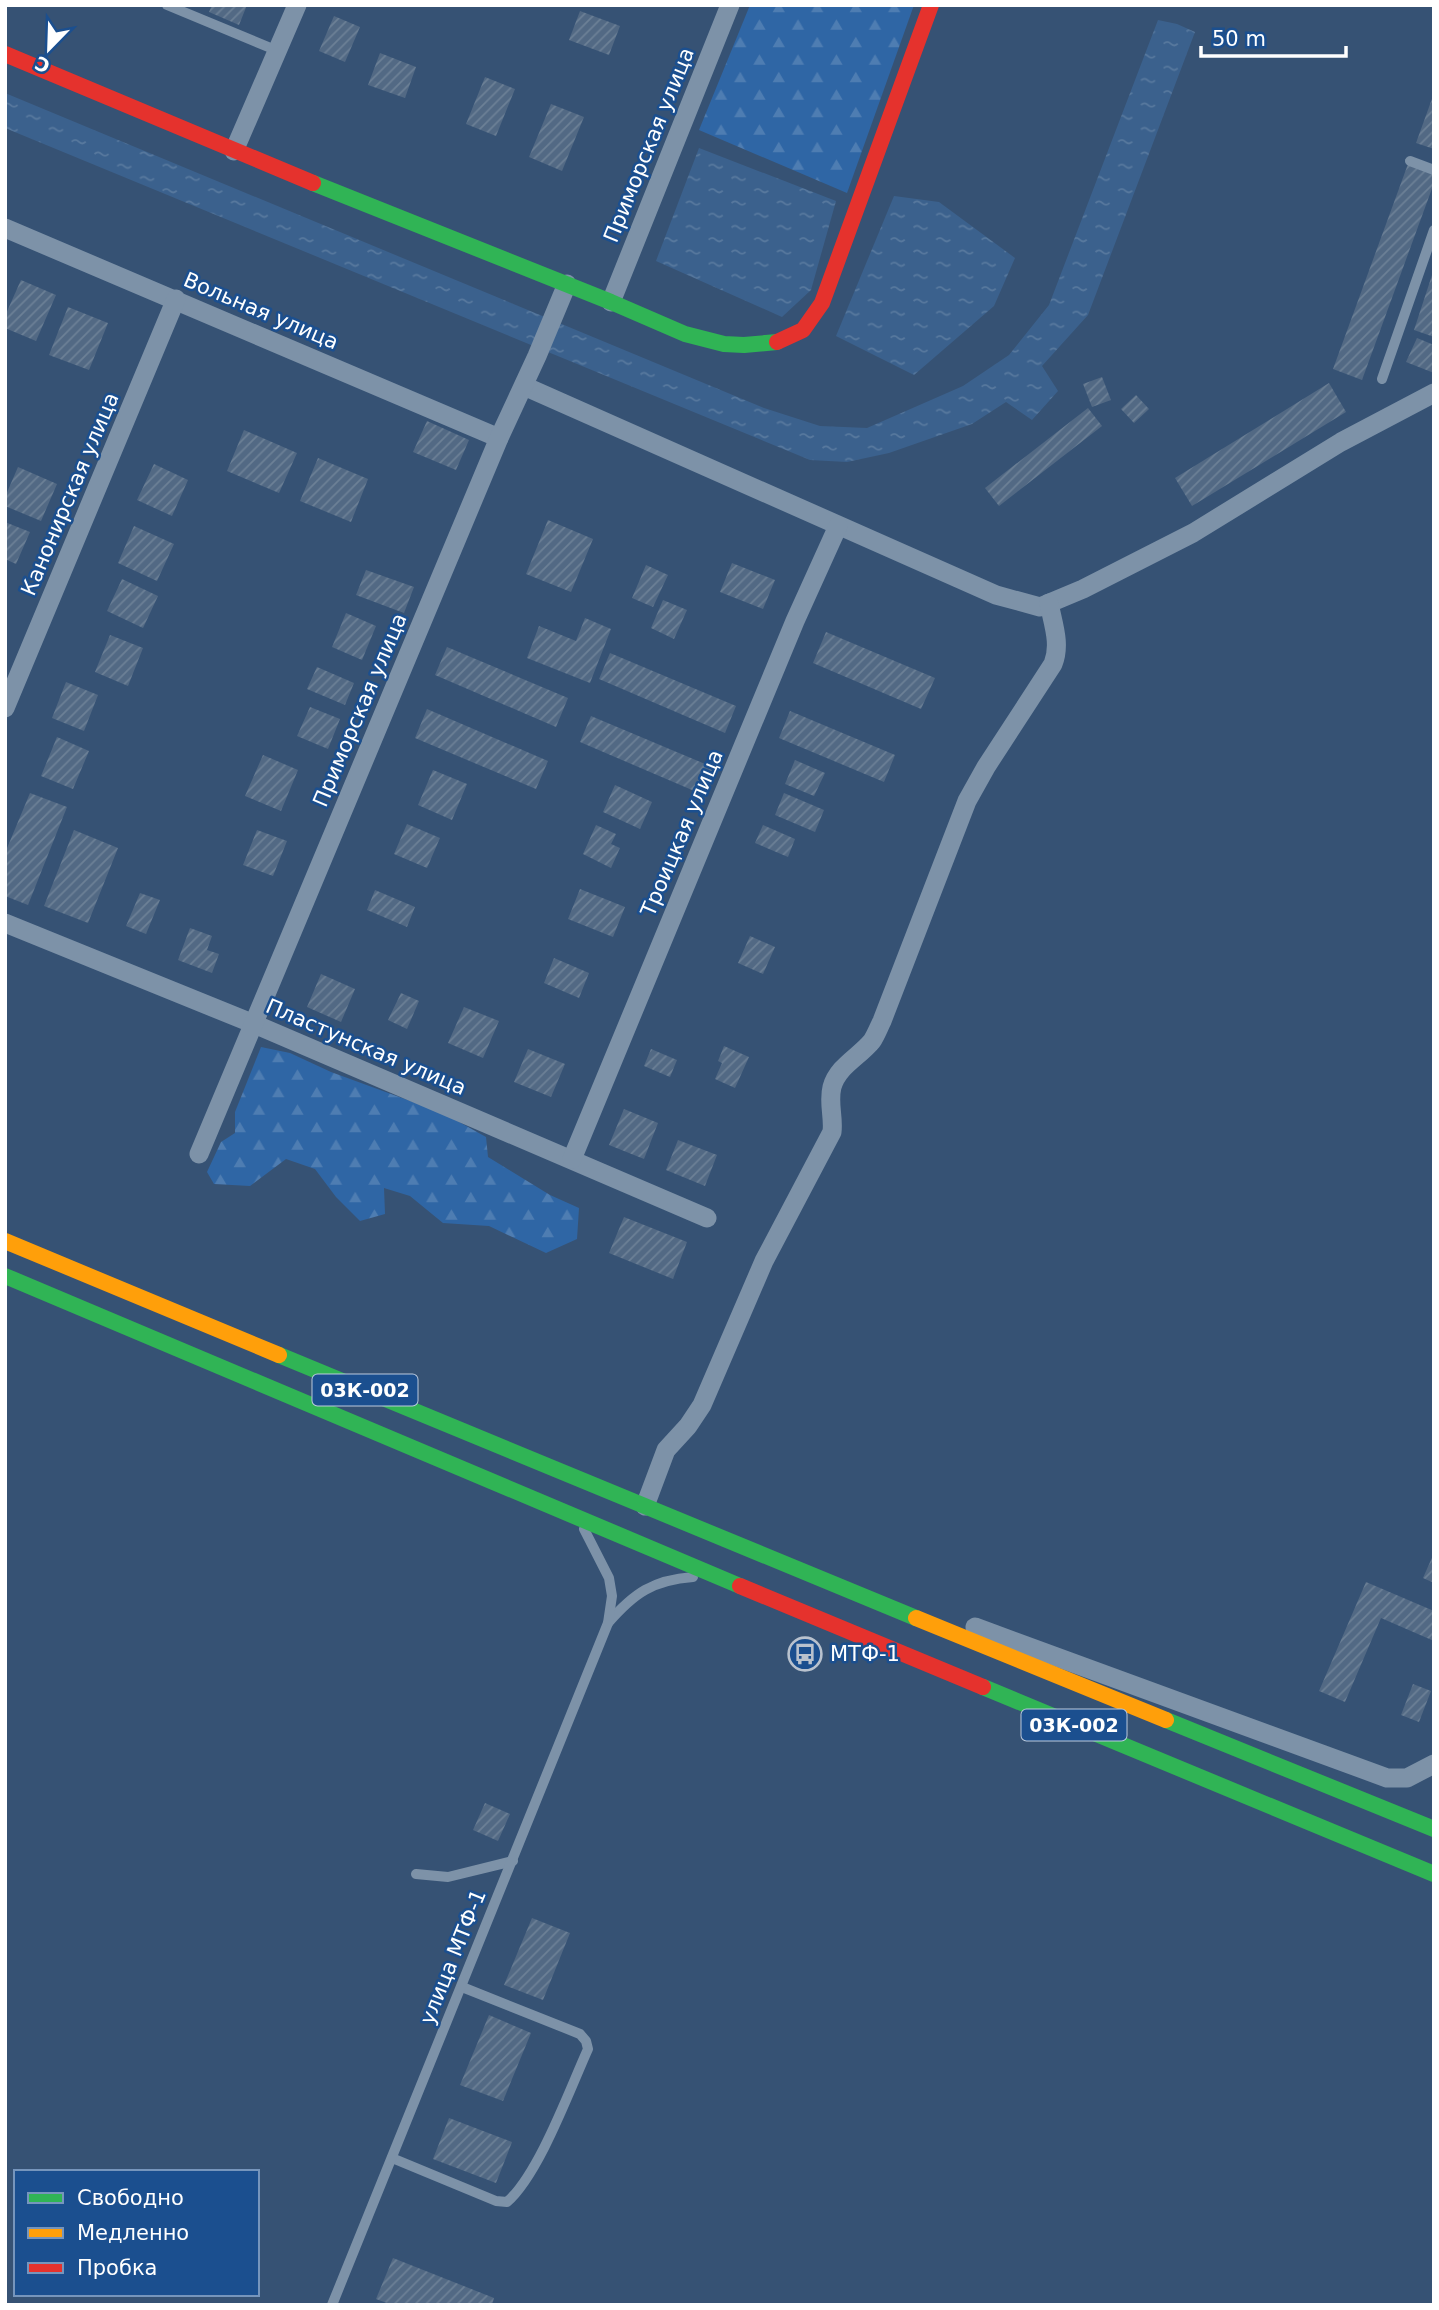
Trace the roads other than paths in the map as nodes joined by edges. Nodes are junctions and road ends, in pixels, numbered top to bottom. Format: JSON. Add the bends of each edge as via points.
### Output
{"nodes":[{"id":1,"x":167,"y":5,"type":"edge"},
{"id":2,"x":297,"y":5,"type":"edge"},
{"id":3,"x":730,"y":5,"type":"edge"},
{"id":4,"x":931,"y":5,"type":"edge"},
{"id":5,"x":278,"y":51,"type":"junction"},
{"id":6,"x":5,"y":54,"type":"edge"},
{"id":7,"x":234,"y":151,"type":"junction"},
{"id":8,"x":1410,"y":161,"type":"dead end"},
{"id":9,"x":1434,"y":170,"type":"edge"},
{"id":10,"x":5,"y":228,"type":"edge"},
{"id":11,"x":1434,"y":230,"type":"edge"},
{"id":12,"x":567,"y":284,"type":"junction"},
{"id":13,"x":176,"y":299,"type":"junction"},
{"id":14,"x":611,"y":302,"type":"junction"},
{"id":15,"x":1382,"y":379,"type":"dead end"},
{"id":16,"x":524,"y":386,"type":"junction"},
{"id":17,"x":1434,"y":393,"type":"edge"},
{"id":18,"x":499,"y":438,"type":"junction"},
{"id":19,"x":838,"y":526,"type":"junction"},
{"id":20,"x":1049,"y":603,"type":"junction"},
{"id":21,"x":5,"y":708,"type":"edge"},
{"id":22,"x":5,"y":923,"type":"edge"},
{"id":23,"x":254,"y":1024,"type":"junction"},
{"id":24,"x":199,"y":1154,"type":"dead end"},
{"id":25,"x":572,"y":1159,"type":"junction"},
{"id":26,"x":707,"y":1218,"type":"dead end"},
{"id":27,"x":5,"y":1241,"type":"edge"},
{"id":28,"x":5,"y":1276,"type":"edge"},
{"id":29,"x":645,"y":1506,"type":"junction"},
{"id":30,"x":578,"y":1519,"type":"junction"},
{"id":31,"x":715,"y":1576,"type":"junction"},
{"id":32,"x":919,"y":1618,"type":"junction"},
{"id":33,"x":608,"y":1623,"type":"junction"},
{"id":34,"x":1434,"y":1764,"type":"edge"},
{"id":35,"x":1434,"y":1829,"type":"edge"},
{"id":36,"x":513,"y":1861,"type":"junction"},
{"id":37,"x":416,"y":1874,"type":"dead end"},
{"id":38,"x":1434,"y":1874,"type":"edge"},
{"id":39,"x":462,"y":1986,"type":"junction"},
{"id":40,"x":392,"y":2158,"type":"junction"},
{"id":41,"x":332,"y":2305,"type":"edge"}],
"edges":[{"from":1,"to":5,"type":"lane"},
{"from":2,"to":5,"type":"street"},
{"from":3,"to":14,"type":"street","name":"Приморская улица"},
{"from":4,"to":14,"type":"main road","via":[[822,303],[807,327],[785,341],[744,346],[705,341]]},
{"from":5,"to":7,"type":"street"},
{"from":6,"to":7,"type":"main road"},
{"from":7,"to":12,"type":"main road"},
{"from":8,"to":9,"type":"lane"},
{"from":10,"to":13,"type":"street","name":"Вольная улица"},
{"from":11,"to":15,"type":"lane"},
{"from":12,"to":14,"type":"main road"},
{"from":12,"to":16,"type":"street","name":"Приморская улица"},
{"from":13,"to":18,"type":"street","name":"Вольная улица"},
{"from":13,"to":21,"type":"street","name":"Канонирская улица"},
{"from":16,"to":18,"type":"street","name":"Приморская улица"},
{"from":16,"to":19,"type":"street"},
{"from":17,"to":20,"type":"street","via":[[1341,442],[1193,533]]},
{"from":18,"to":23,"type":"street","name":"Приморская улица"},
{"from":19,"to":20,"type":"street","via":[[996,595],[1040,607]]},
{"from":19,"to":25,"type":"street","name":"Троицкая улица"},
{"from":20,"to":29,"type":"street","via":[[1057,642],[1053,664],[967,801],[882,1021],[873,1040],[833,1084],[831,1132],[764,1261],[702,1405],[666,1450]]},
{"from":22,"to":23,"type":"street","name":"Пластунская улица"},
{"from":23,"to":24,"type":"street","name":"Приморская улица"},
{"from":23,"to":25,"type":"street","name":"Пластунская улица"},
{"from":25,"to":26,"type":"street","name":"Пластунская улица"},
{"from":27,"to":29,"type":"main road","number":"03К-002"},
{"from":28,"to":30,"type":"main road","number":"03К-002"},
{"from":29,"to":32,"type":"main road","number":"03К-002"},
{"from":30,"to":31,"type":"main road","number":"03К-002"},
{"from":30,"to":33,"type":"lane","name":"улица МТФ-1","via":[[609,1578]]},
{"from":31,"to":33,"type":"lane","name":"улица МТФ-1","via":[[674,1579],[645,1588]]},
{"from":31,"to":38,"type":"main road","number":"03К-002"},
{"from":32,"to":34,"type":"street","via":[[965,1623],[1387,1778],[1407,1778]]},
{"from":32,"to":35,"type":"main road","number":"03К-002"},
{"from":33,"to":36,"type":"lane","name":"улица МТФ-1"},
{"from":36,"to":37,"type":"lane","via":[[448,1877]]},
{"from":36,"to":39,"type":"lane","name":"улица МТФ-1"},
{"from":39,"to":40,"type":"lane","name":"улица МТФ-1"},
{"from":39,"to":40,"type":"lane","via":[[580,2034],[588,2049],[534,2167],[507,2202]]},
{"from":40,"to":41,"type":"lane","name":"улица МТФ-1"}]}
